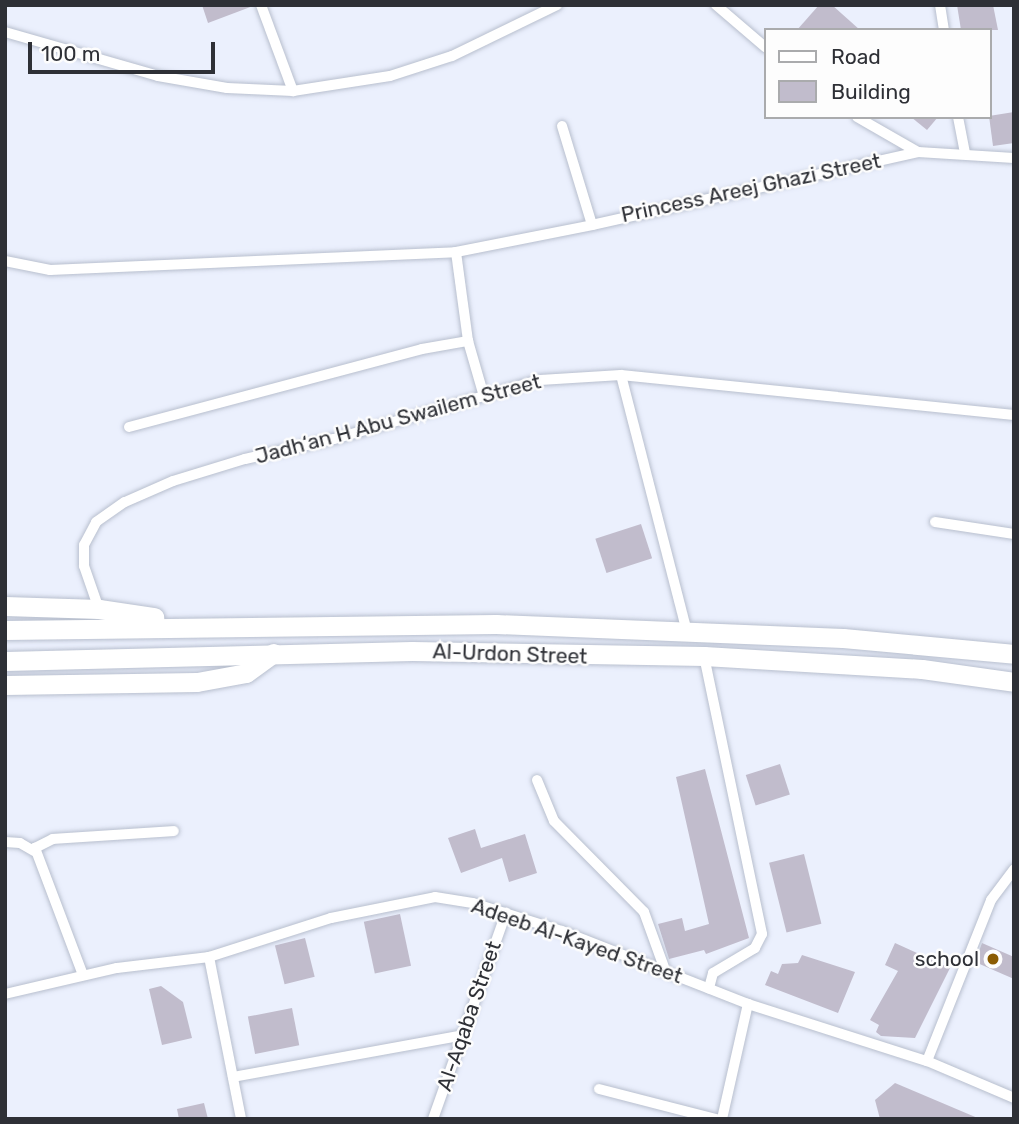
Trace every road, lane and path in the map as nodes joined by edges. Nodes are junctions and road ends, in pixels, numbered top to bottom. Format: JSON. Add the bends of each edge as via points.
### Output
{"nodes":[{"id":1,"x":261,"y":5,"type":"edge"},
{"id":2,"x":531,"y":5,"type":"edge"},
{"id":3,"x":557,"y":5,"type":"edge"},
{"id":4,"x":716,"y":5,"type":"edge"},
{"id":5,"x":940,"y":5,"type":"edge"},
{"id":6,"x":537,"y":16,"type":"junction"},
{"id":7,"x":944,"y":28,"type":"edge"},
{"id":8,"x":5,"y":32,"type":"edge"},
{"id":9,"x":764,"y":46,"type":"edge"},
{"id":10,"x":293,"y":91,"type":"junction"},
{"id":11,"x":860,"y":119,"type":"edge"},
{"id":12,"x":958,"y":119,"type":"edge"},
{"id":13,"x":562,"y":126,"type":"dead end"},
{"id":14,"x":918,"y":152,"type":"junction"},
{"id":15,"x":964,"y":153,"type":"junction"},
{"id":16,"x":1014,"y":158,"type":"edge"},
{"id":17,"x":592,"y":225,"type":"junction"},
{"id":18,"x":456,"y":252,"type":"junction"},
{"id":19,"x":5,"y":261,"type":"edge"},
{"id":20,"x":468,"y":341,"type":"junction"},
{"id":21,"x":621,"y":375,"type":"junction"},
{"id":22,"x":483,"y":393,"type":"junction"},
{"id":23,"x":1014,"y":415,"type":"edge"},
{"id":24,"x":129,"y":428,"type":"dead end"},
{"id":25,"x":935,"y":522,"type":"dead end"},
{"id":26,"x":1014,"y":534,"type":"edge"},
{"id":27,"x":5,"y":606,"type":"edge"},
{"id":28,"x":99,"y":609,"type":"junction"},
{"id":29,"x":239,"y":625,"type":"junction"},
{"id":30,"x":109,"y":628,"type":"junction"},
{"id":31,"x":686,"y":629,"type":"junction"},
{"id":32,"x":5,"y":630,"type":"edge"},
{"id":33,"x":274,"y":653,"type":"junction"},
{"id":34,"x":1014,"y":654,"type":"edge"},
{"id":35,"x":705,"y":656,"type":"junction"},
{"id":36,"x":5,"y":661,"type":"edge"},
{"id":37,"x":1014,"y":682,"type":"edge"},
{"id":38,"x":5,"y":685,"type":"edge"},
{"id":39,"x":537,"y":780,"type":"dead end"},
{"id":40,"x":174,"y":831,"type":"dead end"},
{"id":41,"x":5,"y":842,"type":"edge"},
{"id":42,"x":34,"y":851,"type":"junction"},
{"id":43,"x":1014,"y":869,"type":"edge"},
{"id":44,"x":506,"y":913,"type":"junction"},
{"id":45,"x":209,"y":957,"type":"junction"},
{"id":46,"x":665,"y":970,"type":"junction"},
{"id":47,"x":83,"y":975,"type":"junction"},
{"id":48,"x":709,"y":988,"type":"junction"},
{"id":49,"x":5,"y":994,"type":"edge"},
{"id":50,"x":748,"y":1004,"type":"junction"},
{"id":51,"x":459,"y":1036,"type":"junction"},
{"id":52,"x":927,"y":1061,"type":"junction"},
{"id":53,"x":233,"y":1077,"type":"junction"},
{"id":54,"x":599,"y":1089,"type":"dead end"},
{"id":55,"x":1014,"y":1098,"type":"edge"},
{"id":56,"x":241,"y":1119,"type":"edge"},
{"id":57,"x":433,"y":1119,"type":"edge"},
{"id":58,"x":716,"y":1119,"type":"edge"},
{"id":59,"x":722,"y":1119,"type":"edge"}],
"edges":[{"from":1,"to":10,"type":"street"},
{"from":2,"to":6,"type":"street"},
{"from":3,"to":6,"type":"street"},
{"from":4,"to":9,"type":"street"},
{"from":5,"to":7,"type":"street"},
{"from":6,"to":10,"type":"street","via":[[452,56],[390,76]]},
{"from":8,"to":10,"type":"street","via":[[158,76],[227,88]]},
{"from":11,"to":14,"type":"street"},
{"from":12,"to":15,"type":"street"},
{"from":13,"to":17,"type":"street","name":"Princess Areej Ghazi Street"},
{"from":14,"to":15,"type":"street","name":"Princess Areej Ghazi Street"},
{"from":14,"to":17,"type":"street","name":"Princess Areej Ghazi Street"},
{"from":15,"to":16,"type":"street","name":"Princess Areej Ghazi Street"},
{"from":17,"to":18,"type":"street"},
{"from":18,"to":19,"type":"street","via":[[50,270]]},
{"from":18,"to":20,"type":"street"},
{"from":20,"to":22,"type":"street"},
{"from":20,"to":24,"type":"street","via":[[422,349]]},
{"from":21,"to":22,"type":"street","name":"Jadh‘an H Abu Swailem Street","via":[[540,380]]},
{"from":21,"to":23,"type":"street","name":"Jadh‘an H Abu Swailem Street"},
{"from":21,"to":31,"type":"street"},
{"from":22,"to":28,"type":"street","name":"Jadh‘an H Abu Swailem Street","via":[[334,439],[173,481],[125,502],[96,523],[84,545],[84,566]]},
{"from":25,"to":26,"type":"street"},
{"from":27,"to":28,"type":"highway"},
{"from":28,"to":29,"type":"highway"},
{"from":28,"to":30,"type":"street","name":"Jadh‘an H Abu Swailem Street"},
{"from":29,"to":30,"type":"highway","name":"Al-Urdon Street"},
{"from":29,"to":31,"type":"highway","name":"Al-Urdon Street","via":[[352,622]]},
{"from":30,"to":32,"type":"highway","name":"Al-Urdon Street"},
{"from":31,"to":34,"type":"highway","name":"Al-Urdon Street"},
{"from":33,"to":35,"type":"highway","name":"Al-Urdon Street"},
{"from":33,"to":36,"type":"highway","name":"Al-Urdon Street"},
{"from":33,"to":38,"type":"highway","via":[[247,673],[197,682]]},
{"from":35,"to":37,"type":"highway","name":"Al-Urdon Street","via":[[922,669]]},
{"from":35,"to":48,"type":"street","via":[[762,934],[755,948],[713,973]]},
{"from":39,"to":46,"type":"street","via":[[554,821],[644,912]]},
{"from":40,"to":42,"type":"street","via":[[53,839],[37,844]]},
{"from":41,"to":42,"type":"street"},
{"from":42,"to":47,"type":"street"},
{"from":43,"to":52,"type":"street","via":[[991,900]]},
{"from":44,"to":45,"type":"street","name":"Adeeb Al-Kayed Street","via":[[453,899],[415,898],[310,923]]},
{"from":44,"to":46,"type":"street","name":"Adeeb Al-Kayed Street"},
{"from":44,"to":51,"type":"street","name":"Al-Aqaba Street"},
{"from":45,"to":47,"type":"street","name":"Adeeb Al-Kayed Street"},
{"from":45,"to":53,"type":"street"},
{"from":46,"to":48,"type":"street","name":"Adeeb Al-Kayed Street"},
{"from":47,"to":49,"type":"street","name":"Adeeb Al-Kayed Street"},
{"from":48,"to":50,"type":"street","name":"Adeeb Al-Kayed Street"},
{"from":50,"to":52,"type":"street","name":"Adeeb Al-Kayed Street"},
{"from":50,"to":59,"type":"street"},
{"from":51,"to":53,"type":"street"},
{"from":51,"to":57,"type":"street","name":"Al-Aqaba Street"},
{"from":52,"to":55,"type":"street","name":"Adeeb Al-Kayed Street"},
{"from":53,"to":56,"type":"street"},
{"from":54,"to":58,"type":"street"}]}
